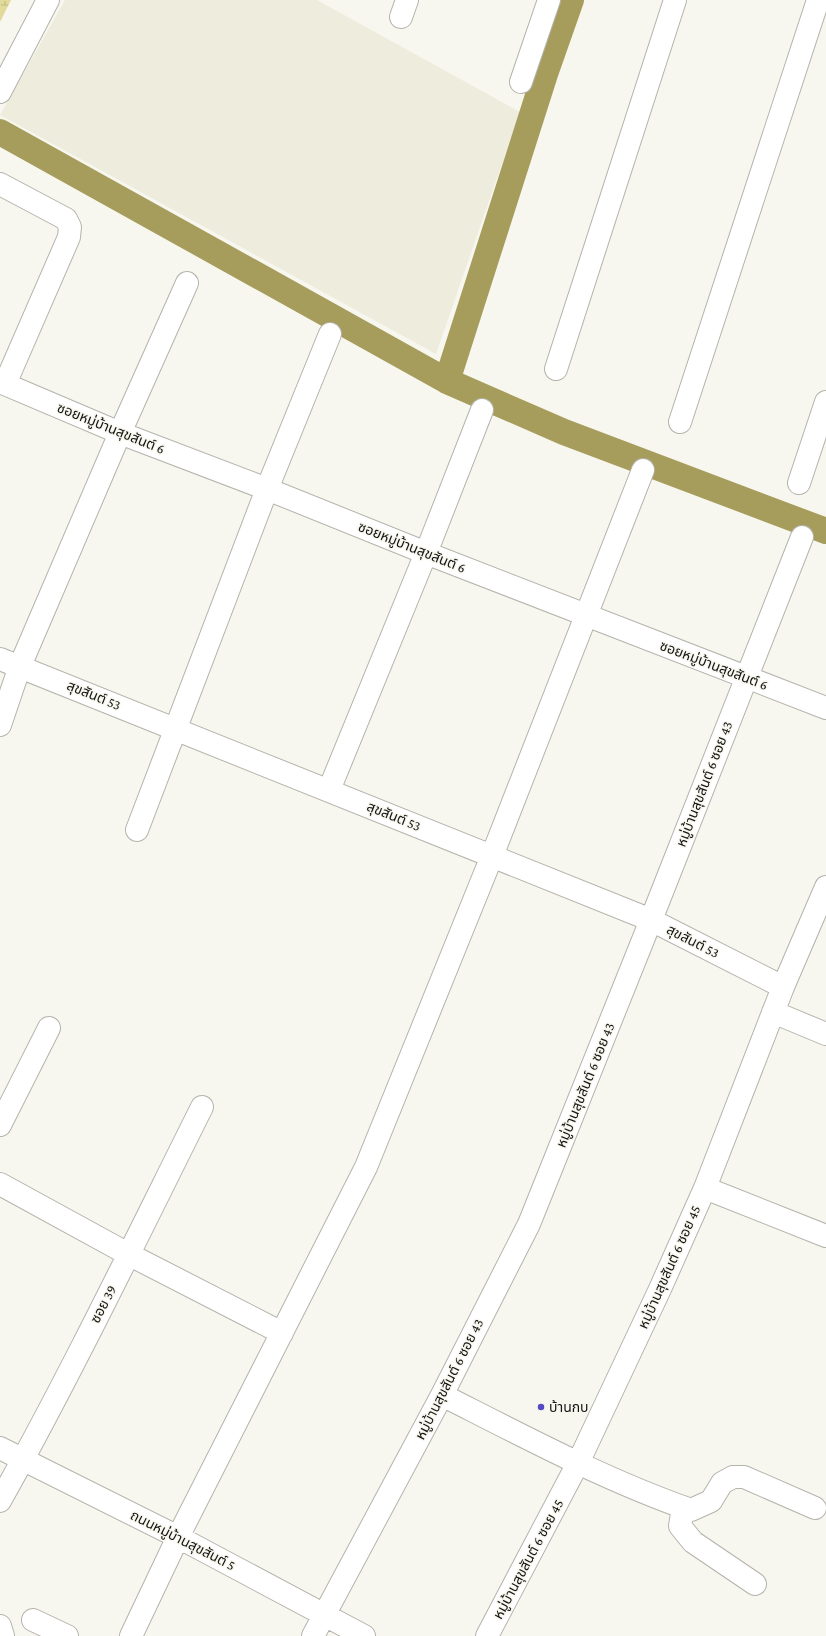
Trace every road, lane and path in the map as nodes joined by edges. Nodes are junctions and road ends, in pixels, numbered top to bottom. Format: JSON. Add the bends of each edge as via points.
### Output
{"nodes":[{"id":1,"x":48,"y":0,"type":"edge"},
{"id":2,"x":549,"y":0,"type":"edge"},
{"id":3,"x":675,"y":0,"type":"edge"},
{"id":4,"x":818,"y":0,"type":"edge"},
{"id":5,"x":521,"y":82,"type":"dead end"},
{"id":6,"x":0,"y":92,"type":"edge"},
{"id":7,"x":0,"y":184,"type":"edge"},
{"id":8,"x":187,"y":283,"type":"dead end"},
{"id":9,"x":330,"y":334,"type":"dead end"},
{"id":10,"x":556,"y":368,"type":"dead end"},
{"id":11,"x":2,"y":383,"type":"edge"},
{"id":12,"x":826,"y":402,"type":"edge"},
{"id":13,"x":482,"y":410,"type":"dead end"},
{"id":14,"x":680,"y":422,"type":"dead end"},
{"id":15,"x":120,"y":433,"type":"junction"},
{"id":16,"x":643,"y":470,"type":"dead end"},
{"id":17,"x":799,"y":484,"type":"dead end"},
{"id":18,"x":267,"y":489,"type":"junction"},
{"id":19,"x":802,"y":537,"type":"dead end"},
{"id":20,"x":426,"y":553,"type":"junction"},
{"id":21,"x":586,"y":614,"type":"junction"},
{"id":22,"x":0,"y":659,"type":"edge"},
{"id":23,"x":20,"y":666,"type":"junction"},
{"id":24,"x":746,"y":677,"type":"junction"},
{"id":25,"x":826,"y":708,"type":"edge"},
{"id":26,"x":0,"y":725,"type":"edge"},
{"id":27,"x":176,"y":728,"type":"junction"},
{"id":28,"x":329,"y":790,"type":"junction"},
{"id":29,"x":137,"y":830,"type":"dead end"},
{"id":30,"x":492,"y":856,"type":"junction"},
{"id":31,"x":826,"y":887,"type":"edge"},
{"id":32,"x":652,"y":920,"type":"junction"},
{"id":33,"x":782,"y":987,"type":"junction"},
{"id":34,"x":773,"y":1012,"type":"junction"},
{"id":35,"x":49,"y":1028,"type":"dead end"},
{"id":36,"x":826,"y":1034,"type":"edge"},
{"id":37,"x":202,"y":1107,"type":"dead end"},
{"id":38,"x":0,"y":1125,"type":"edge"},
{"id":39,"x":0,"y":1184,"type":"edge"},
{"id":40,"x":704,"y":1188,"type":"junction"},
{"id":41,"x":826,"y":1236,"type":"edge"},
{"id":42,"x":128,"y":1254,"type":"junction"},
{"id":43,"x":282,"y":1333,"type":"junction"},
{"id":44,"x":442,"y":1395,"type":"junction"},
{"id":45,"x":0,"y":1448,"type":"edge"},
{"id":46,"x":23,"y":1459,"type":"junction"},
{"id":47,"x":578,"y":1463,"type":"junction"},
{"id":48,"x":0,"y":1501,"type":"edge"},
{"id":49,"x":683,"y":1507,"type":"junction"},
{"id":50,"x":815,"y":1508,"type":"dead end"},
{"id":51,"x":178,"y":1537,"type":"junction"},
{"id":52,"x":755,"y":1584,"type":"dead end"},
{"id":53,"x":325,"y":1615,"type":"junction"},
{"id":54,"x":34,"y":1620,"type":"dead end"},
{"id":55,"x":0,"y":1626,"type":"edge"},
{"id":56,"x":3,"y":1636,"type":"edge"},
{"id":57,"x":67,"y":1636,"type":"edge"},
{"id":58,"x":131,"y":1636,"type":"edge"},
{"id":59,"x":313,"y":1636,"type":"edge"},
{"id":60,"x":364,"y":1636,"type":"edge"},
{"id":61,"x":487,"y":1636,"type":"edge"}],
"edges":[{"from":1,"to":6,"type":"street"},
{"from":2,"to":5,"type":"street"},
{"from":3,"to":10,"type":"street"},
{"from":4,"to":14,"type":"street"},
{"from":7,"to":11,"type":"street","via":[[66,219],[70,227],[69,236]]},
{"from":8,"to":15,"type":"street"},
{"from":9,"to":18,"type":"street"},
{"from":11,"to":15,"type":"street","name":"ซอยหมู่บ้านสุขสันต์ 6"},
{"from":12,"to":17,"type":"street"},
{"from":13,"to":20,"type":"street"},
{"from":15,"to":18,"type":"street","name":"ซอยหมู่บ้านสุขสันต์ 6"},
{"from":15,"to":23,"type":"street"},
{"from":16,"to":21,"type":"street"},
{"from":18,"to":20,"type":"street","name":"ซอยหมู่บ้านสุขสันต์ 6"},
{"from":18,"to":27,"type":"street"},
{"from":19,"to":24,"type":"street","name":"หมู่บ้านสุขสันต์ 6 ซอย 43"},
{"from":20,"to":21,"type":"street","name":"ซอยหมู่บ้านสุขสันต์ 6"},
{"from":20,"to":28,"type":"street"},
{"from":21,"to":24,"type":"street","name":"ซอยหมู่บ้านสุขสันต์ 6"},
{"from":21,"to":30,"type":"street"},
{"from":22,"to":23,"type":"street","name":"สุขสันต์ 53"},
{"from":23,"to":26,"type":"street"},
{"from":23,"to":27,"type":"street","name":"สุขสันต์ 53"},
{"from":24,"to":25,"type":"street","name":"ซอยหมู่บ้านสุขสันต์ 6"},
{"from":24,"to":32,"type":"street","name":"หมู่บ้านสุขสันต์ 6 ซอย 43"},
{"from":27,"to":28,"type":"street","name":"สุขสันต์ 53"},
{"from":27,"to":29,"type":"street"},
{"from":28,"to":30,"type":"street","name":"สุขสันต์ 53"},
{"from":30,"to":32,"type":"street","name":"สุขสันต์ 53"},
{"from":30,"to":43,"type":"street","via":[[366,1167]]},
{"from":31,"to":33,"type":"street","name":"หมู่บ้านสุขสันต์ 6 ซอย 45"},
{"from":32,"to":33,"type":"street","name":"สุขสันต์ 53"},
{"from":32,"to":44,"type":"street","name":"หมู่บ้านสุขสันต์ 6 ซอย 43","via":[[529,1224]]},
{"from":33,"to":34,"type":"street","name":"หมู่บ้านสุขสันต์ 6 ซอย 45"},
{"from":34,"to":36,"type":"street"},
{"from":34,"to":40,"type":"street","name":"หมู่บ้านสุขสันต์ 6 ซอย 45"},
{"from":35,"to":38,"type":"street"},
{"from":37,"to":42,"type":"street","name":"ซอย 39"},
{"from":39,"to":42,"type":"street"},
{"from":40,"to":41,"type":"street"},
{"from":40,"to":47,"type":"street","name":"หมู่บ้านสุขสันต์ 6 ซอย 45","via":[[660,1289]]},
{"from":42,"to":43,"type":"street"},
{"from":42,"to":46,"type":"street","name":"ซอย 39"},
{"from":43,"to":51,"type":"street"},
{"from":44,"to":47,"type":"street"},
{"from":44,"to":53,"type":"street","name":"หมู่บ้านสุขสันต์ 6 ซอย 43"},
{"from":45,"to":46,"type":"street","name":"ถนนหมู่บ้านสุขสันต์ 5"},
{"from":46,"to":48,"type":"street","name":"ซอย 39"},
{"from":46,"to":51,"type":"street","name":"ถนนหมู่บ้านสุขสันต์ 5"},
{"from":47,"to":49,"type":"street"},
{"from":47,"to":61,"type":"street","name":"หมู่บ้านสุขสันต์ 6 ซอย 45"},
{"from":49,"to":50,"type":"street","via":[[692,1510],[711,1501],[722,1483],[733,1477],[744,1477]]},
{"from":49,"to":52,"type":"street","via":[[680,1526],[693,1542]]},
{"from":51,"to":53,"type":"street","name":"ถนนหมู่บ้านสุขสันต์ 5"},
{"from":51,"to":58,"type":"street"},
{"from":53,"to":59,"type":"street","name":"หมู่บ้านสุขสันต์ 6 ซอย 43"},
{"from":53,"to":60,"type":"street","name":"ถนนหมู่บ้านสุขสันต์ 5"},
{"from":54,"to":57,"type":"street"},
{"from":55,"to":56,"type":"street"}]}
